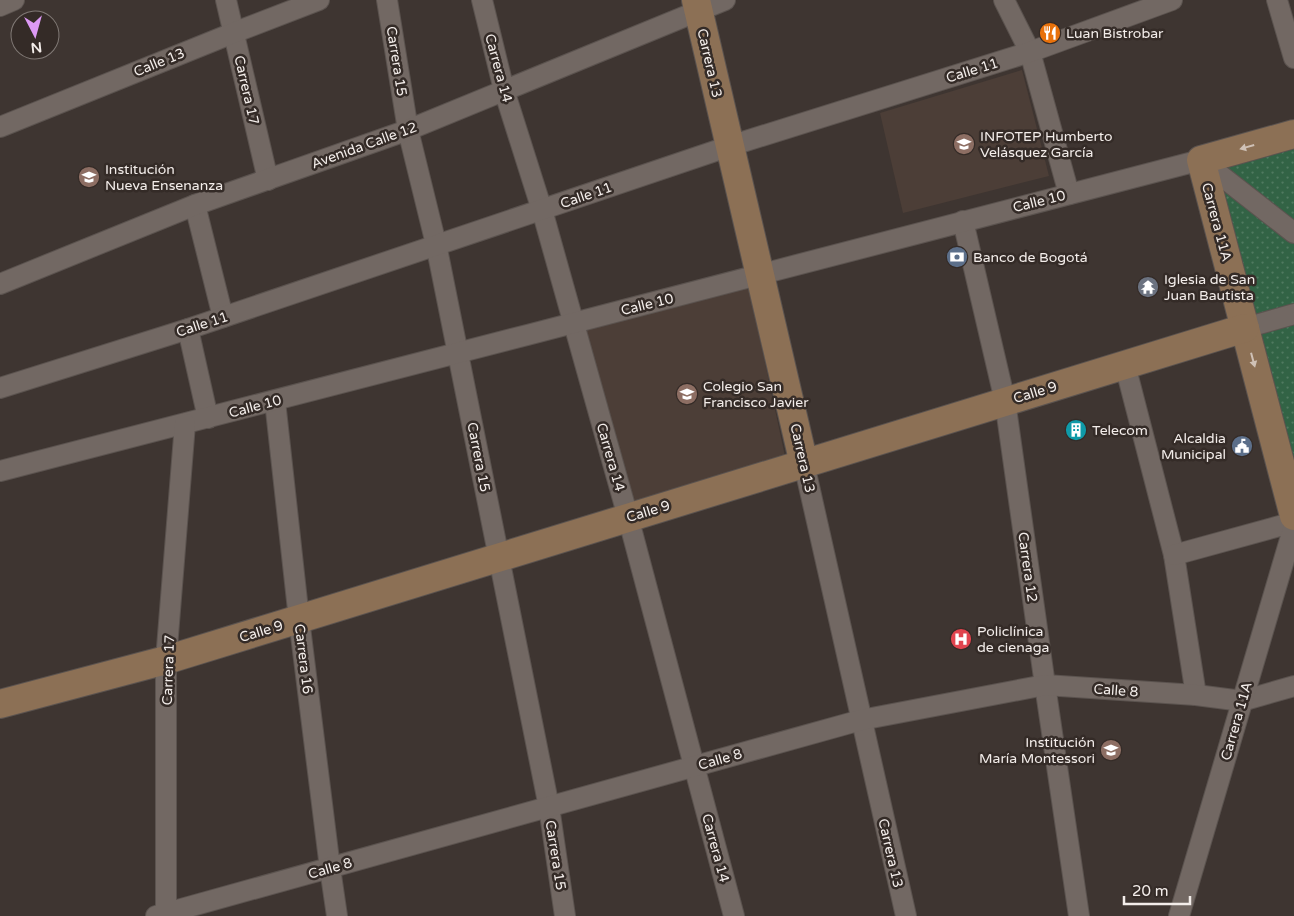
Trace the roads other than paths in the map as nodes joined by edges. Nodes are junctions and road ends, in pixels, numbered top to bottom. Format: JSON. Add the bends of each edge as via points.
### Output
{"nodes":[{"id":1,"x":14,"y":0,"type":"edge"},
{"id":2,"x":226,"y":0,"type":"edge"},
{"id":3,"x":319,"y":0,"type":"edge"},
{"id":4,"x":387,"y":0,"type":"edge"},
{"id":5,"x":482,"y":0,"type":"edge"},
{"id":6,"x":725,"y":0,"type":"edge"},
{"id":7,"x":1004,"y":0,"type":"edge"},
{"id":8,"x":1172,"y":0,"type":"edge"},
{"id":9,"x":1276,"y":0,"type":"edge"},
{"id":10,"x":0,"y":6,"type":"edge"},
{"id":11,"x":697,"y":6,"type":"edge"},
{"id":12,"x":233,"y":32,"type":"junction"},
{"id":13,"x":1030,"y":52,"type":"junction"},
{"id":14,"x":1294,"y":58,"type":"edge"},
{"id":15,"x":504,"y":90,"type":"junction"},
{"id":16,"x":0,"y":127,"type":"edge"},
{"id":17,"x":408,"y":130,"type":"junction"},
{"id":18,"x":1294,"y":134,"type":"edge"},
{"id":19,"x":730,"y":146,"type":"junction"},
{"id":20,"x":1201,"y":160,"type":"junction"},
{"id":21,"x":268,"y":180,"type":"junction"},
{"id":22,"x":1069,"y":194,"type":"junction"},
{"id":23,"x":195,"y":205,"type":"junction"},
{"id":24,"x":542,"y":210,"type":"junction"},
{"id":25,"x":963,"y":221,"type":"junction"},
{"id":26,"x":1294,"y":233,"type":"edge"},
{"id":27,"x":436,"y":244,"type":"junction"},
{"id":28,"x":761,"y":275,"type":"junction"},
{"id":29,"x":0,"y":284,"type":"edge"},
{"id":30,"x":1294,"y":314,"type":"edge"},
{"id":31,"x":223,"y":317,"type":"junction"},
{"id":32,"x":574,"y":323,"type":"junction"},
{"id":33,"x":1245,"y":328,"type":"junction"},
{"id":34,"x":188,"y":329,"type":"junction"},
{"id":35,"x":458,"y":352,"type":"junction"},
{"id":36,"x":1125,"y":365,"type":"junction"},
{"id":37,"x":0,"y":388,"type":"edge"},
{"id":38,"x":1005,"y":400,"type":"junction"},
{"id":39,"x":275,"y":401,"type":"junction"},
{"id":40,"x":208,"y":418,"type":"junction"},
{"id":41,"x":185,"y":424,"type":"junction"},
{"id":42,"x":804,"y":464,"type":"junction"},
{"id":43,"x":0,"y":471,"type":"edge"},
{"id":44,"x":1294,"y":516,"type":"edge"},
{"id":45,"x":628,"y":517,"type":"junction"},
{"id":46,"x":1294,"y":522,"type":"edge"},
{"id":47,"x":1294,"y":526,"type":"edge"},
{"id":48,"x":1174,"y":555,"type":"junction"},
{"id":49,"x":499,"y":558,"type":"junction"},
{"id":50,"x":299,"y":619,"type":"junction"},
{"id":51,"x":166,"y":660,"type":"junction"},
{"id":52,"x":1044,"y":686,"type":"junction"},
{"id":53,"x":1294,"y":686,"type":"edge"},
{"id":54,"x":1196,"y":695,"type":"junction"},
{"id":55,"x":1242,"y":701,"type":"junction"},
{"id":56,"x":0,"y":704,"type":"edge"},
{"id":57,"x":861,"y":720,"type":"junction"},
{"id":58,"x":695,"y":766,"type":"junction"},
{"id":59,"x":548,"y":807,"type":"junction"},
{"id":60,"x":330,"y":868,"type":"junction"},
{"id":61,"x":163,"y":915,"type":"edge"},
{"id":62,"x":338,"y":916,"type":"edge"},
{"id":63,"x":565,"y":916,"type":"edge"},
{"id":64,"x":734,"y":916,"type":"edge"},
{"id":65,"x":906,"y":916,"type":"edge"},
{"id":66,"x":1079,"y":916,"type":"edge"},
{"id":67,"x":1180,"y":916,"type":"edge"}],
"edges":[{"from":1,"to":10,"type":"street"},
{"from":2,"to":12,"type":"street","name":"Carrera 17"},
{"from":3,"to":12,"type":"street","name":"Calle 13"},
{"from":4,"to":17,"type":"street","name":"Carrera 15"},
{"from":5,"to":15,"type":"street","name":"Carrera 14"},
{"from":6,"to":11,"type":"street","name":"Avenida Calle 12"},
{"from":7,"to":13,"type":"street"},
{"from":8,"to":13,"type":"street","name":"Calle 11"},
{"from":9,"to":14,"type":"street"},
{"from":11,"to":15,"type":"street","name":"Avenida Calle 12"},
{"from":11,"to":19,"type":"street","name":"Carrera 13"},
{"from":12,"to":16,"type":"street","name":"Calle 13"},
{"from":12,"to":21,"type":"street","name":"Carrera 17"},
{"from":13,"to":19,"type":"street","name":"Calle 11"},
{"from":13,"to":22,"type":"street"},
{"from":15,"to":17,"type":"street","name":"Avenida Calle 12"},
{"from":15,"to":24,"type":"street","name":"Carrera 14"},
{"from":17,"to":21,"type":"street","name":"Avenida Calle 12"},
{"from":17,"to":27,"type":"street","name":"Carrera 15"},
{"from":18,"to":20,"type":"street","name":"Calle 10","one_way":true},
{"from":19,"to":24,"type":"street","name":"Calle 11"},
{"from":19,"to":28,"type":"street","name":"Carrera 13"},
{"from":20,"to":22,"type":"street","name":"Calle 10"},
{"from":20,"to":26,"type":"street"},
{"from":20,"to":33,"type":"street","name":"Carrera 11A"},
{"from":21,"to":23,"type":"street","name":"Avenida Calle 12"},
{"from":22,"to":25,"type":"street","name":"Calle 10"},
{"from":23,"to":29,"type":"street","name":"Avenida Calle 12"},
{"from":23,"to":31,"type":"street"},
{"from":24,"to":27,"type":"street","name":"Calle 11"},
{"from":24,"to":32,"type":"street","name":"Carrera 14"},
{"from":25,"to":28,"type":"street","name":"Calle 10"},
{"from":25,"to":38,"type":"street","name":"Carrera 12"},
{"from":27,"to":31,"type":"street","name":"Calle 11"},
{"from":27,"to":35,"type":"street","name":"Carrera 15"},
{"from":28,"to":32,"type":"street","name":"Calle 10"},
{"from":28,"to":42,"type":"street","name":"Carrera 13"},
{"from":30,"to":33,"type":"street","name":"Calle 9"},
{"from":31,"to":34,"type":"street","name":"Calle 11"},
{"from":32,"to":35,"type":"street","name":"Calle 10"},
{"from":32,"to":45,"type":"street","name":"Carrera 14"},
{"from":33,"to":36,"type":"street","name":"Calle 9"},
{"from":33,"to":44,"type":"street","name":"Carrera 11A","one_way":true},
{"from":34,"to":37,"type":"street","name":"Calle 11"},
{"from":34,"to":40,"type":"street"},
{"from":35,"to":39,"type":"street","name":"Calle 10"},
{"from":35,"to":49,"type":"street","name":"Carrera 15"},
{"from":36,"to":38,"type":"street","name":"Calle 9"},
{"from":36,"to":48,"type":"street"},
{"from":38,"to":42,"type":"street","name":"Calle 9"},
{"from":38,"to":52,"type":"street","name":"Carrera 12"},
{"from":39,"to":40,"type":"street","name":"Calle 10"},
{"from":39,"to":50,"type":"street","name":"Carrera 16"},
{"from":40,"to":41,"type":"street","name":"Calle 10"},
{"from":41,"to":43,"type":"street","name":"Calle 10"},
{"from":41,"to":51,"type":"street","name":"Carrera 17"},
{"from":42,"to":45,"type":"street","name":"Calle 9"},
{"from":42,"to":57,"type":"street","name":"Carrera 13"},
{"from":45,"to":49,"type":"street","name":"Calle 9"},
{"from":45,"to":58,"type":"street","name":"Carrera 14"},
{"from":46,"to":48,"type":"street"},
{"from":47,"to":55,"type":"street","name":"Carrera 11A"},
{"from":48,"to":54,"type":"street"},
{"from":49,"to":50,"type":"street","name":"Calle 9"},
{"from":49,"to":59,"type":"street","name":"Carrera 15"},
{"from":50,"to":51,"type":"street","name":"Calle 9"},
{"from":50,"to":60,"type":"street","name":"Carrera 16"},
{"from":51,"to":56,"type":"street","name":"Calle 9"},
{"from":51,"to":61,"type":"street","name":"Carrera 17"},
{"from":52,"to":54,"type":"street","name":"Calle 8"},
{"from":52,"to":57,"type":"street","name":"Calle 8"},
{"from":52,"to":66,"type":"street","name":"Carrera 12"},
{"from":53,"to":55,"type":"street","name":"Calle 8"},
{"from":54,"to":55,"type":"street","name":"Calle 8"},
{"from":55,"to":67,"type":"street","name":"Carrera 11A"},
{"from":57,"to":58,"type":"street","name":"Calle 8"},
{"from":57,"to":65,"type":"street","name":"Carrera 13"},
{"from":58,"to":59,"type":"street","name":"Calle 8"},
{"from":58,"to":64,"type":"street","name":"Carrera 14"},
{"from":59,"to":60,"type":"street","name":"Calle 8"},
{"from":59,"to":63,"type":"street","name":"Carrera 15"},
{"from":60,"to":61,"type":"street","name":"Calle 8"},
{"from":60,"to":62,"type":"street","name":"Carrera 16"}]}
